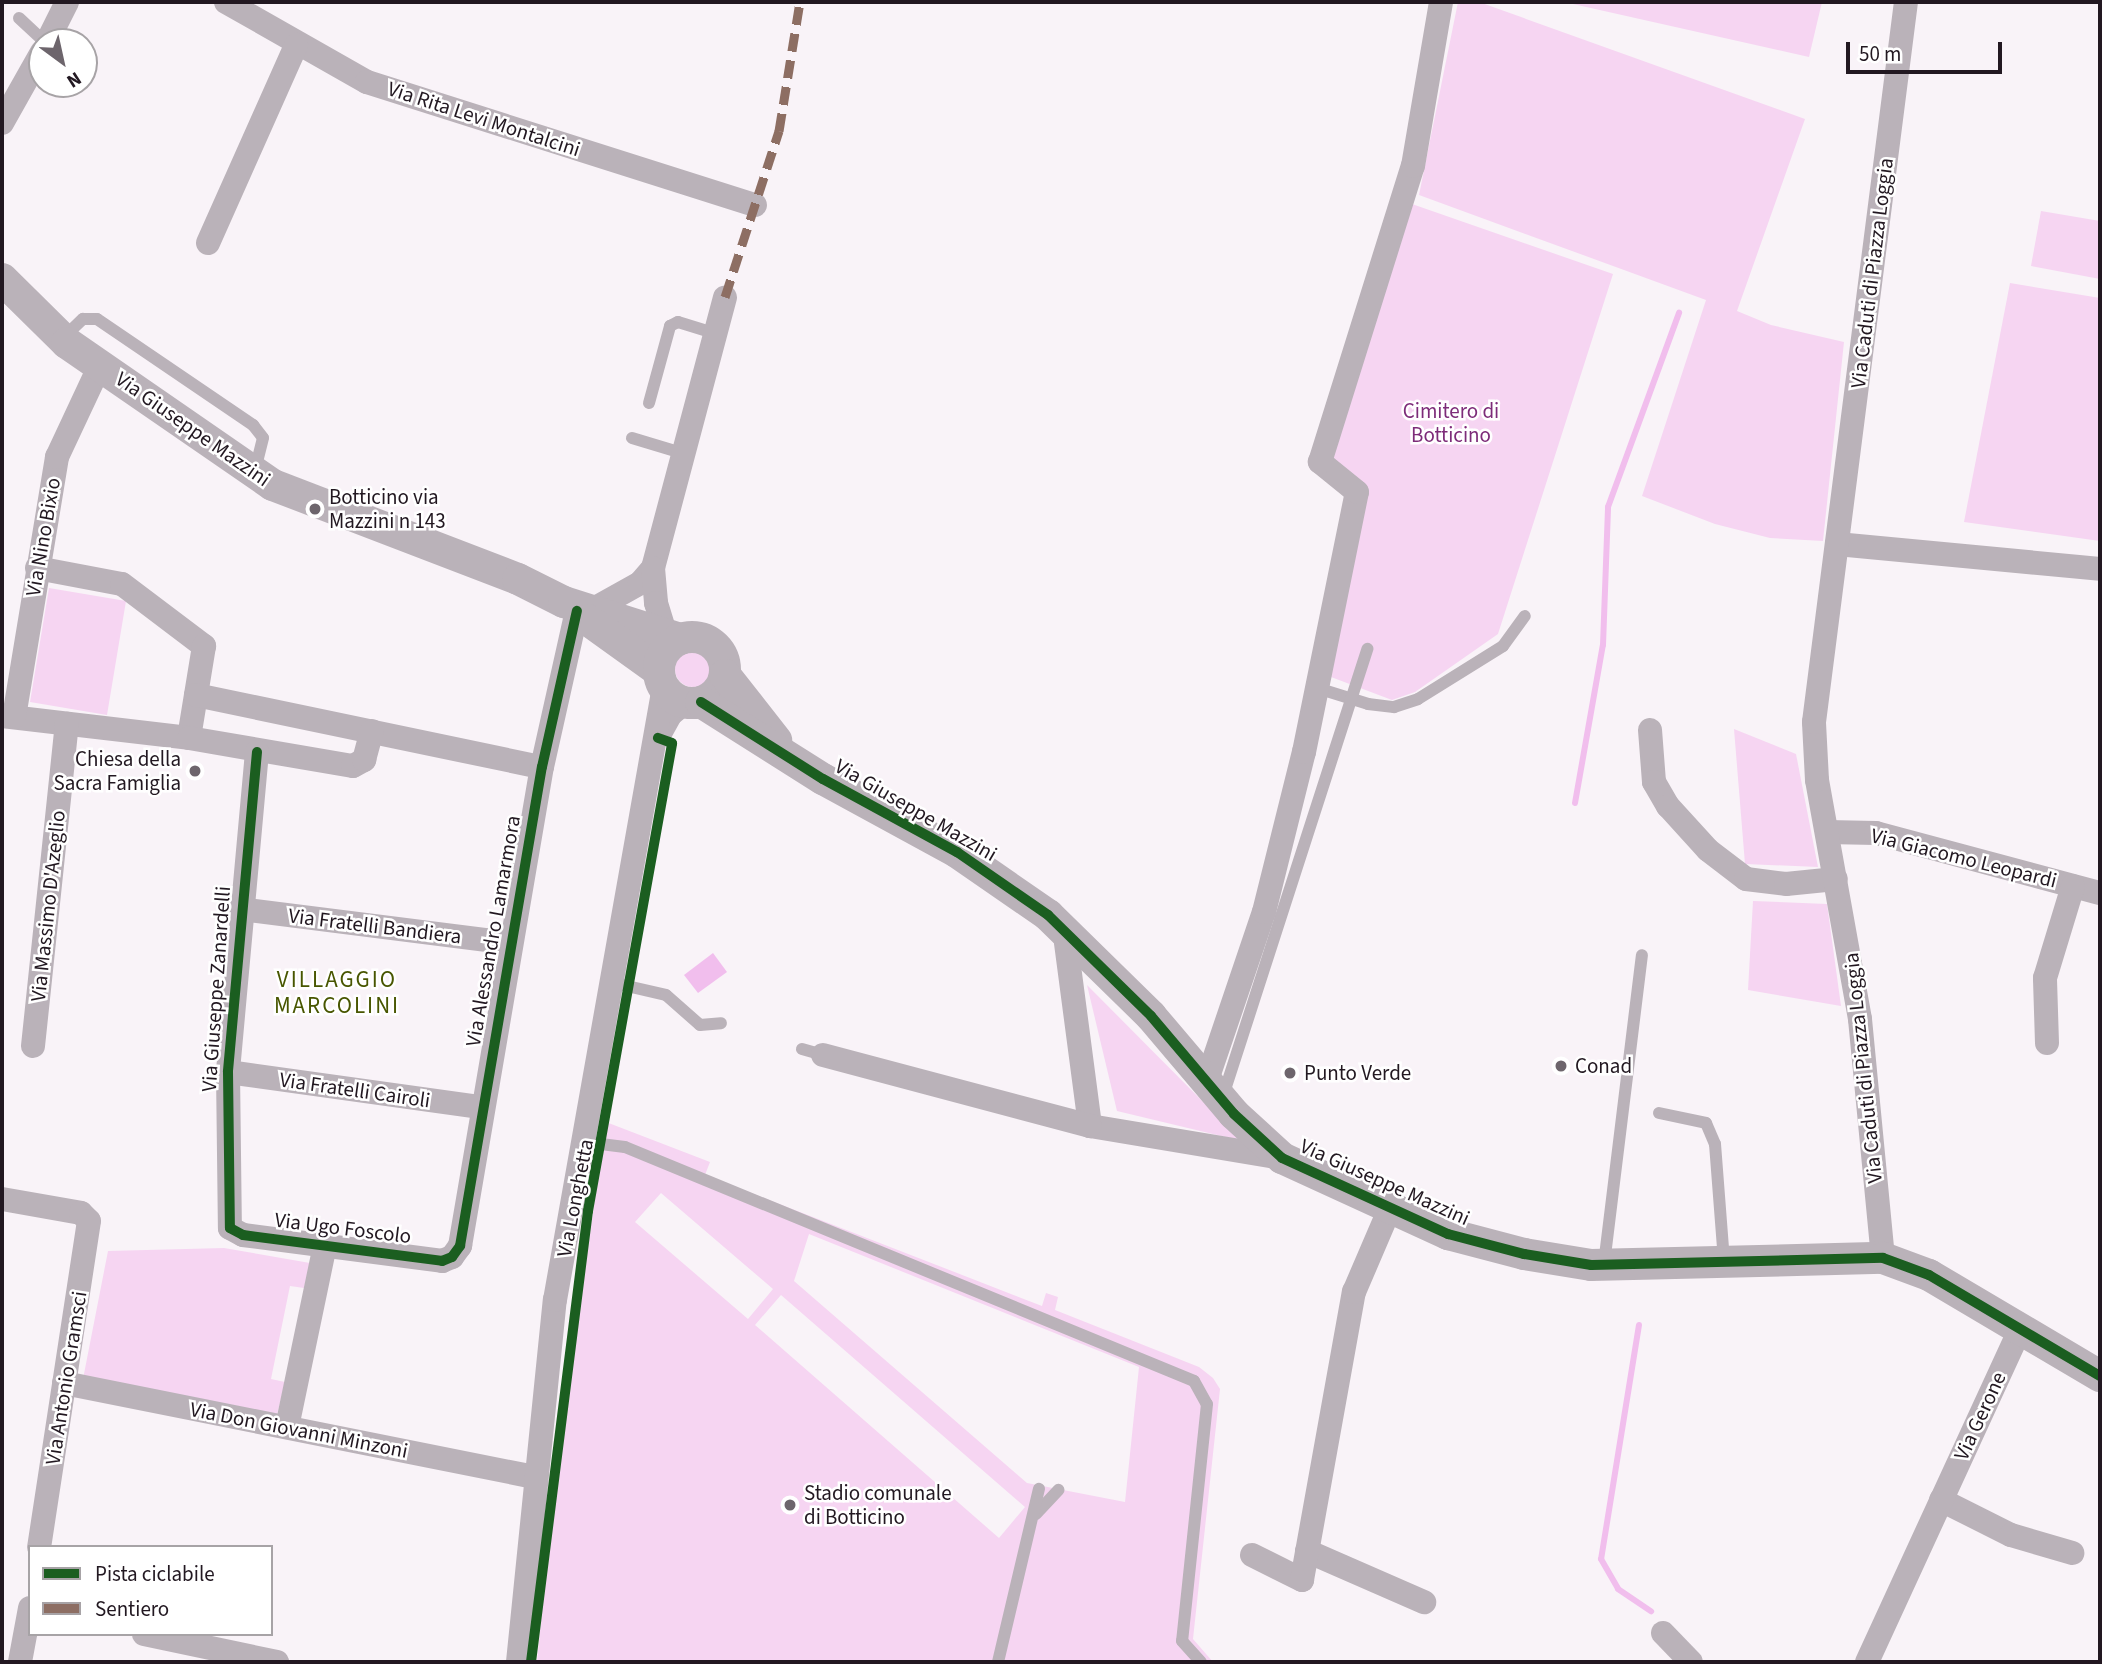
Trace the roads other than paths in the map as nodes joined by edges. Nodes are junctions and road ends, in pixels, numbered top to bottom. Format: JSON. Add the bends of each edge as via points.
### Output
{"nodes":[{"id":1,"x":67,"y":2,"type":"edge"},
{"id":2,"x":226,"y":2,"type":"edge"},
{"id":3,"x":1441,"y":2,"type":"edge"},
{"id":4,"x":1906,"y":2,"type":"edge"},
{"id":5,"x":19,"y":18,"type":"dead end"},
{"id":6,"x":30,"y":28,"type":"edge"},
{"id":7,"x":53,"y":28,"type":"edge"},
{"id":8,"x":296,"y":45,"type":"junction"},
{"id":9,"x":28,"y":77,"type":"edge"},
{"id":10,"x":2,"y":123,"type":"edge"},
{"id":11,"x":755,"y":205,"type":"dead end"},
{"id":12,"x":208,"y":243,"type":"dead end"},
{"id":13,"x":2,"y":279,"type":"edge"},
{"id":14,"x":725,"y":297,"type":"dead end"},
{"id":15,"x":715,"y":333,"type":"junction"},
{"id":16,"x":62,"y":339,"type":"junction"},
{"id":17,"x":100,"y":365,"type":"junction"},
{"id":18,"x":649,"y":403,"type":"dead end"},
{"id":19,"x":632,"y":438,"type":"dead end"},
{"id":20,"x":682,"y":453,"type":"junction"},
{"id":21,"x":253,"y":473,"type":"junction"},
{"id":22,"x":1837,"y":544,"type":"junction"},
{"id":23,"x":37,"y":568,"type":"junction"},
{"id":24,"x":653,"y":568,"type":"junction"},
{"id":25,"x":2100,"y":569,"type":"edge"},
{"id":26,"x":577,"y":608,"type":"junction"},
{"id":27,"x":1525,"y":616,"type":"dead end"},
{"id":28,"x":673,"y":637,"type":"junction"},
{"id":29,"x":1367,"y":649,"type":"dead end"},
{"id":30,"x":725,"y":675,"type":"junction"},
{"id":31,"x":1317,"y":688,"type":"junction"},
{"id":32,"x":678,"y":690,"type":"junction"},
{"id":33,"x":196,"y":695,"type":"junction"},
{"id":34,"x":1351,"y":699,"type":"junction"},
{"id":35,"x":8,"y":717,"type":"edge"},
{"id":36,"x":67,"y":724,"type":"junction"},
{"id":37,"x":1650,"y":730,"type":"dead end"},
{"id":38,"x":372,"y":732,"type":"junction"},
{"id":39,"x":189,"y":738,"type":"junction"},
{"id":40,"x":257,"y":752,"type":"junction"},
{"id":41,"x":787,"y":754,"type":"junction"},
{"id":42,"x":542,"y":767,"type":"junction"},
{"id":43,"x":1827,"y":832,"type":"junction"},
{"id":44,"x":1836,"y":879,"type":"junction"},
{"id":45,"x":2073,"y":886,"type":"junction"},
{"id":46,"x":2100,"y":893,"type":"edge"},
{"id":47,"x":240,"y":909,"type":"junction"},
{"id":48,"x":1064,"y":928,"type":"junction"},
{"id":49,"x":511,"y":943,"type":"junction"},
{"id":50,"x":1642,"y":956,"type":"dead end"},
{"id":51,"x":614,"y":983,"type":"junction"},
{"id":52,"x":721,"y":1023,"type":"dead end"},
{"id":53,"x":2048,"y":1043,"type":"dead end"},
{"id":54,"x":33,"y":1046,"type":"dead end"},
{"id":55,"x":813,"y":1052,"type":"dead end"},
{"id":56,"x":228,"y":1072,"type":"junction"},
{"id":57,"x":1215,"y":1090,"type":"junction"},
{"id":58,"x":481,"y":1107,"type":"junction"},
{"id":59,"x":1659,"y":1113,"type":"dead end"},
{"id":60,"x":1090,"y":1126,"type":"junction"},
{"id":61,"x":585,"y":1142,"type":"junction"},
{"id":62,"x":1282,"y":1158,"type":"junction"},
{"id":63,"x":2,"y":1199,"type":"edge"},
{"id":64,"x":1390,"y":1208,"type":"junction"},
{"id":65,"x":230,"y":1228,"type":"joint"},
{"id":66,"x":325,"y":1245,"type":"junction"},
{"id":67,"x":452,"y":1257,"type":"joint"},
{"id":68,"x":1883,"y":1258,"type":"junction"},
{"id":69,"x":1604,"y":1265,"type":"junction"},
{"id":70,"x":1724,"y":1265,"type":"junction"},
{"id":71,"x":2019,"y":1332,"type":"junction"},
{"id":72,"x":2100,"y":1376,"type":"edge"},
{"id":73,"x":64,"y":1383,"type":"junction"},
{"id":74,"x":287,"y":1427,"type":"junction"},
{"id":75,"x":534,"y":1477,"type":"junction"},
{"id":76,"x":1941,"y":1500,"type":"junction"},
{"id":77,"x":1036,"y":1514,"type":"junction"},
{"id":78,"x":39,"y":1545,"type":"edge"},
{"id":79,"x":1307,"y":1551,"type":"junction"},
{"id":80,"x":2071,"y":1553,"type":"dead end"},
{"id":81,"x":1252,"y":1555,"type":"dead end"},
{"id":82,"x":1424,"y":1602,"type":"dead end"},
{"id":83,"x":28,"y":1620,"type":"edge"},
{"id":84,"x":1663,"y":1633,"type":"dead end"},
{"id":85,"x":154,"y":1636,"type":"edge"},
{"id":86,"x":20,"y":1662,"type":"edge"},
{"id":87,"x":276,"y":1662,"type":"edge"},
{"id":88,"x":518,"y":1662,"type":"edge"},
{"id":89,"x":998,"y":1662,"type":"edge"},
{"id":90,"x":1201,"y":1662,"type":"edge"},
{"id":91,"x":1691,"y":1662,"type":"edge"},
{"id":92,"x":1867,"y":1662,"type":"edge"}],
"edges":[{"from":1,"to":7,"type":"street"},
{"from":2,"to":8,"type":"street","name":"Via Rita Levi Montalcini"},
{"from":3,"to":31,"type":"street","via":[[1413,166],[1320,462],[1357,492]]},
{"from":4,"to":22,"type":"street","name":"Via Caduti di Piazza Loggia"},
{"from":5,"to":6,"type":"lane"},
{"from":8,"to":11,"type":"street","name":"Via Rita Levi Montalcini","via":[[367,82]]},
{"from":8,"to":12,"type":"street"},
{"from":9,"to":10,"type":"street"},
{"from":13,"to":16,"type":"street","name":"Via Giuseppe Mazzini"},
{"from":14,"to":15,"type":"street"},
{"from":15,"to":18,"type":"lane","via":[[678,321],[670,326]]},
{"from":15,"to":20,"type":"street"},
{"from":16,"to":17,"type":"street","name":"Via Giuseppe Mazzini"},
{"from":16,"to":21,"type":"lane","via":[[83,319],[97,319],[253,425],[263,438]]},
{"from":17,"to":21,"type":"street","name":"Via Giuseppe Mazzini"},
{"from":17,"to":23,"type":"street","name":"Via Nino Bixio","via":[[57,457]]},
{"from":19,"to":20,"type":"lane"},
{"from":20,"to":24,"type":"street"},
{"from":21,"to":26,"type":"street","name":"Via Giuseppe Mazzini","via":[[313,503],[518,579]]},
{"from":22,"to":25,"type":"street"},
{"from":22,"to":43,"type":"street","name":"Via Caduti di Piazza Loggia","via":[[1814,722]]},
{"from":23,"to":33,"type":"street","via":[[122,584],[204,646]]},
{"from":23,"to":35,"type":"street","name":"Via Nino Bixio"},
{"from":24,"to":26,"type":"street","via":[[640,583]]},
{"from":24,"to":28,"type":"street","via":[[656,603]]},
{"from":26,"to":28,"type":"street","name":"Via Giuseppe Mazzini"},
{"from":26,"to":32,"type":"street","name":"Via Giuseppe Mazzini"},
{"from":26,"to":42,"type":"street","name":"Via Alessandro Lamarmora"},
{"from":27,"to":34,"type":"lane","via":[[1503,646],[1418,699],[1394,707]]},
{"from":28,"to":30,"type":"street","name":"Via Giuseppe Mazzini","via":[[706,640],[718,649]]},
{"from":28,"to":32,"type":"street","via":[[662,657]]},
{"from":29,"to":34,"type":"lane"},
{"from":30,"to":32,"type":"street","via":[[721,687]]},
{"from":30,"to":41,"type":"street","name":"Via Giuseppe Mazzini"},
{"from":31,"to":34,"type":"lane"},
{"from":31,"to":57,"type":"street","via":[[1264,912]]},
{"from":32,"to":41,"type":"street","name":"Via Giuseppe Mazzini"},
{"from":32,"to":51,"type":"street","name":"Via Longhetta","via":[[657,715],[658,738]]},
{"from":33,"to":38,"type":"street"},
{"from":33,"to":39,"type":"street"},
{"from":34,"to":57,"type":"lane"},
{"from":35,"to":36,"type":"street"},
{"from":36,"to":39,"type":"street"},
{"from":36,"to":54,"type":"street","name":"Via Massimo D'Azeglio"},
{"from":37,"to":44,"type":"street","via":[[1654,782],[1668,806],[1708,850],[1746,880],[1786,884]]},
{"from":38,"to":40,"type":"street","via":[[363,760],[353,766]]},
{"from":38,"to":42,"type":"street"},
{"from":39,"to":40,"type":"street"},
{"from":40,"to":47,"type":"street","name":"Via Giuseppe Zanardelli"},
{"from":41,"to":48,"type":"street","name":"Via Giuseppe Mazzini","via":[[823,779],[957,852]]},
{"from":42,"to":49,"type":"street","name":"Via Alessandro Lamarmora"},
{"from":43,"to":44,"type":"street","name":"Via Caduti di Piazza Loggia"},
{"from":43,"to":45,"type":"street","name":"Via Giacomo Leopardi","via":[[1876,833]]},
{"from":44,"to":68,"type":"street","name":"Via Caduti di Piazza Loggia","via":[[1860,1019]]},
{"from":45,"to":46,"type":"street","name":"Via Giacomo Leopardi"},
{"from":45,"to":53,"type":"street","via":[[2045,978]]},
{"from":47,"to":49,"type":"street","name":"Via Fratelli Bandiera"},
{"from":47,"to":56,"type":"street","name":"Via Giuseppe Zanardelli"},
{"from":48,"to":57,"type":"street","name":"Via Giuseppe Mazzini"},
{"from":48,"to":60,"type":"street"},
{"from":49,"to":58,"type":"street","name":"Via Alessandro Lamarmora"},
{"from":50,"to":69,"type":"lane","via":[[1612,1159]]},
{"from":51,"to":52,"type":"lane","via":[[666,995],[700,1025]]},
{"from":51,"to":61,"type":"street","name":"Via Longhetta"},
{"from":55,"to":60,"type":"street","name":"Via Giuseppe Mazzini"},
{"from":56,"to":58,"type":"street","name":"Via Fratelli Cairoli"},
{"from":56,"to":65,"type":"street","name":"Via Giuseppe Zanardelli"},
{"from":57,"to":62,"type":"street","name":"Via Giuseppe Mazzini"},
{"from":58,"to":67,"type":"street","name":"Via Alessandro Lamarmora","via":[[460,1246]]},
{"from":59,"to":70,"type":"lane","via":[[1706,1123],[1715,1144]]},
{"from":60,"to":62,"type":"street","name":"Via Giuseppe Mazzini"},
{"from":61,"to":75,"type":"street","name":"Via Longhetta","via":[[555,1300]]},
{"from":61,"to":90,"type":"lane","via":[[625,1147],[820,1233],[1194,1381],[1207,1404],[1182,1641]]},
{"from":62,"to":64,"type":"street","name":"Via Giuseppe Mazzini"},
{"from":63,"to":73,"type":"street","name":"Via Antonio Gramsci","via":[[81,1213],[89,1221]]},
{"from":64,"to":69,"type":"street","name":"Via Giuseppe Mazzini","via":[[1448,1234]]},
{"from":64,"to":79,"type":"street","name":"Via Giuseppe Mazzini","via":[[1353,1292]]},
{"from":65,"to":66,"type":"street","name":"Via Ugo Foscolo","via":[[243,1235]]},
{"from":66,"to":67,"type":"street","name":"Via Ugo Foscolo","via":[[443,1261]]},
{"from":66,"to":74,"type":"street","name":"Via Ugo Foscolo"},
{"from":68,"to":70,"type":"street","name":"Via Giuseppe Mazzini"},
{"from":68,"to":71,"type":"street","name":"Via Giuseppe Mazzini","via":[[1928,1275]]},
{"from":69,"to":70,"type":"street","name":"Via Giuseppe Mazzini"},
{"from":71,"to":72,"type":"street","name":"Via Giuseppe Mazzini"},
{"from":71,"to":76,"type":"street","name":"Via Gerone"},
{"from":73,"to":74,"type":"street","name":"Via Don Giovanni Minzoni"},
{"from":73,"to":78,"type":"street","name":"Via Antonio Gramsci"},
{"from":74,"to":75,"type":"street","name":"Via Don Giovanni Minzoni"},
{"from":75,"to":88,"type":"street","name":"Via Longhetta"},
{"from":76,"to":80,"type":"street","via":[[2011,1535]]},
{"from":76,"to":92,"type":"street","name":"Via Gerone"},
{"from":77,"to":77,"type":"lane","via":[[1051,1491]]},
{"from":77,"to":89,"type":"lane"},
{"from":79,"to":81,"type":"street","name":"Via Giuseppe Mazzini","via":[[1302,1580]]},
{"from":79,"to":82,"type":"street"},
{"from":83,"to":86,"type":"street"},
{"from":84,"to":91,"type":"street"},
{"from":85,"to":87,"type":"street"}]}
